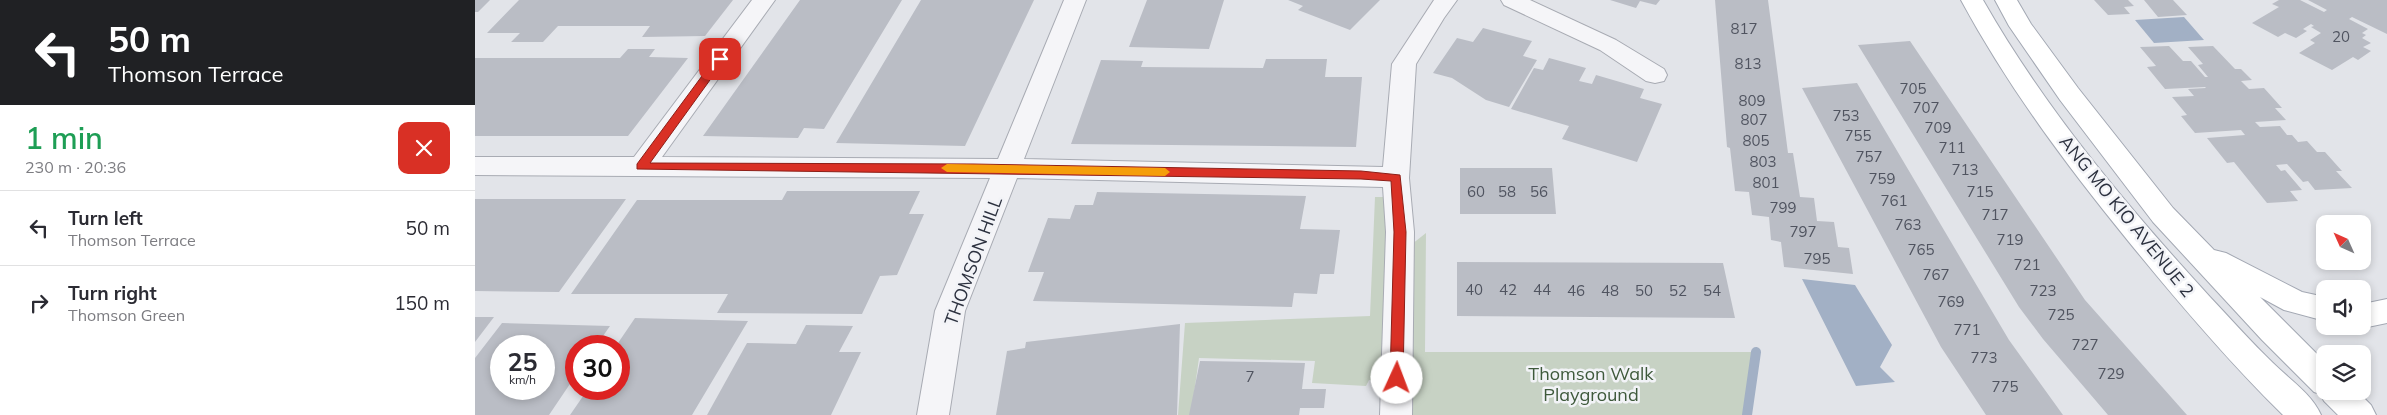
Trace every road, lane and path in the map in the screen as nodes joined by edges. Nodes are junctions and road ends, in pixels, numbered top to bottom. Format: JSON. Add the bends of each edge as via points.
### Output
{"nodes":[{"id":1,"x":764,"y":0,"type":"edge"},
{"id":2,"x":1075,"y":0,"type":"edge"},
{"id":3,"x":1446,"y":0,"type":"edge"},
{"id":4,"x":1512,"y":0,"type":"edge"},
{"id":5,"x":1972,"y":0,"type":"edge"},
{"id":6,"x":2006,"y":0,"type":"edge"},
{"id":7,"x":1655,"y":76,"type":"dead end"},
{"id":8,"x":475,"y":166,"type":"edge"},
{"id":9,"x":641,"y":166,"type":"junction"},
{"id":10,"x":1006,"y":170,"type":"junction"},
{"id":11,"x":1396,"y":178,"type":"junction"},
{"id":12,"x":2195,"y":250,"type":"junction"},
{"id":13,"x":2316,"y":307,"type":"edge"},
{"id":14,"x":2387,"y":311,"type":"edge"},
{"id":15,"x":2371,"y":314,"type":"edge"},
{"id":16,"x":2316,"y":373,"type":"edge"},
{"id":17,"x":2344,"y":400,"type":"edge"},
{"id":18,"x":933,"y":415,"type":"edge"},
{"id":19,"x":1396,"y":415,"type":"edge"},
{"id":20,"x":2305,"y":415,"type":"edge"},
{"id":21,"x":2360,"y":415,"type":"edge"}],
"edges":[{"from":1,"to":9,"type":"street"},
{"from":2,"to":10,"type":"street","name":"THOMSON HILL"},
{"from":3,"to":11,"type":"street","via":[[1404,64]]},
{"from":4,"to":7,"type":"street","via":[[1609,45]]},
{"from":5,"to":20,"type":"main road","name":"ANG MO KIO AVENUE 2","via":[[2022,84],[2083,167],[2213,320]]},
{"from":6,"to":12,"type":"main road","name":"ANG MO KIO AVENUE 2","via":[[2021,26],[2104,141]]},
{"from":8,"to":9,"type":"street"},
{"from":9,"to":10,"type":"street"},
{"from":10,"to":11,"type":"street"},
{"from":10,"to":18,"type":"street","name":"THOMSON HILL","via":[[951,311]]},
{"from":11,"to":19,"type":"street","via":[[1400,232]]},
{"from":12,"to":13,"type":"main road","via":[[2295,302]]},
{"from":12,"to":16,"type":"main road","name":"ANG MO KIO AVENUE 2"},
{"from":14,"to":15,"type":"main road"},
{"from":17,"to":21,"type":"main road"}]}
